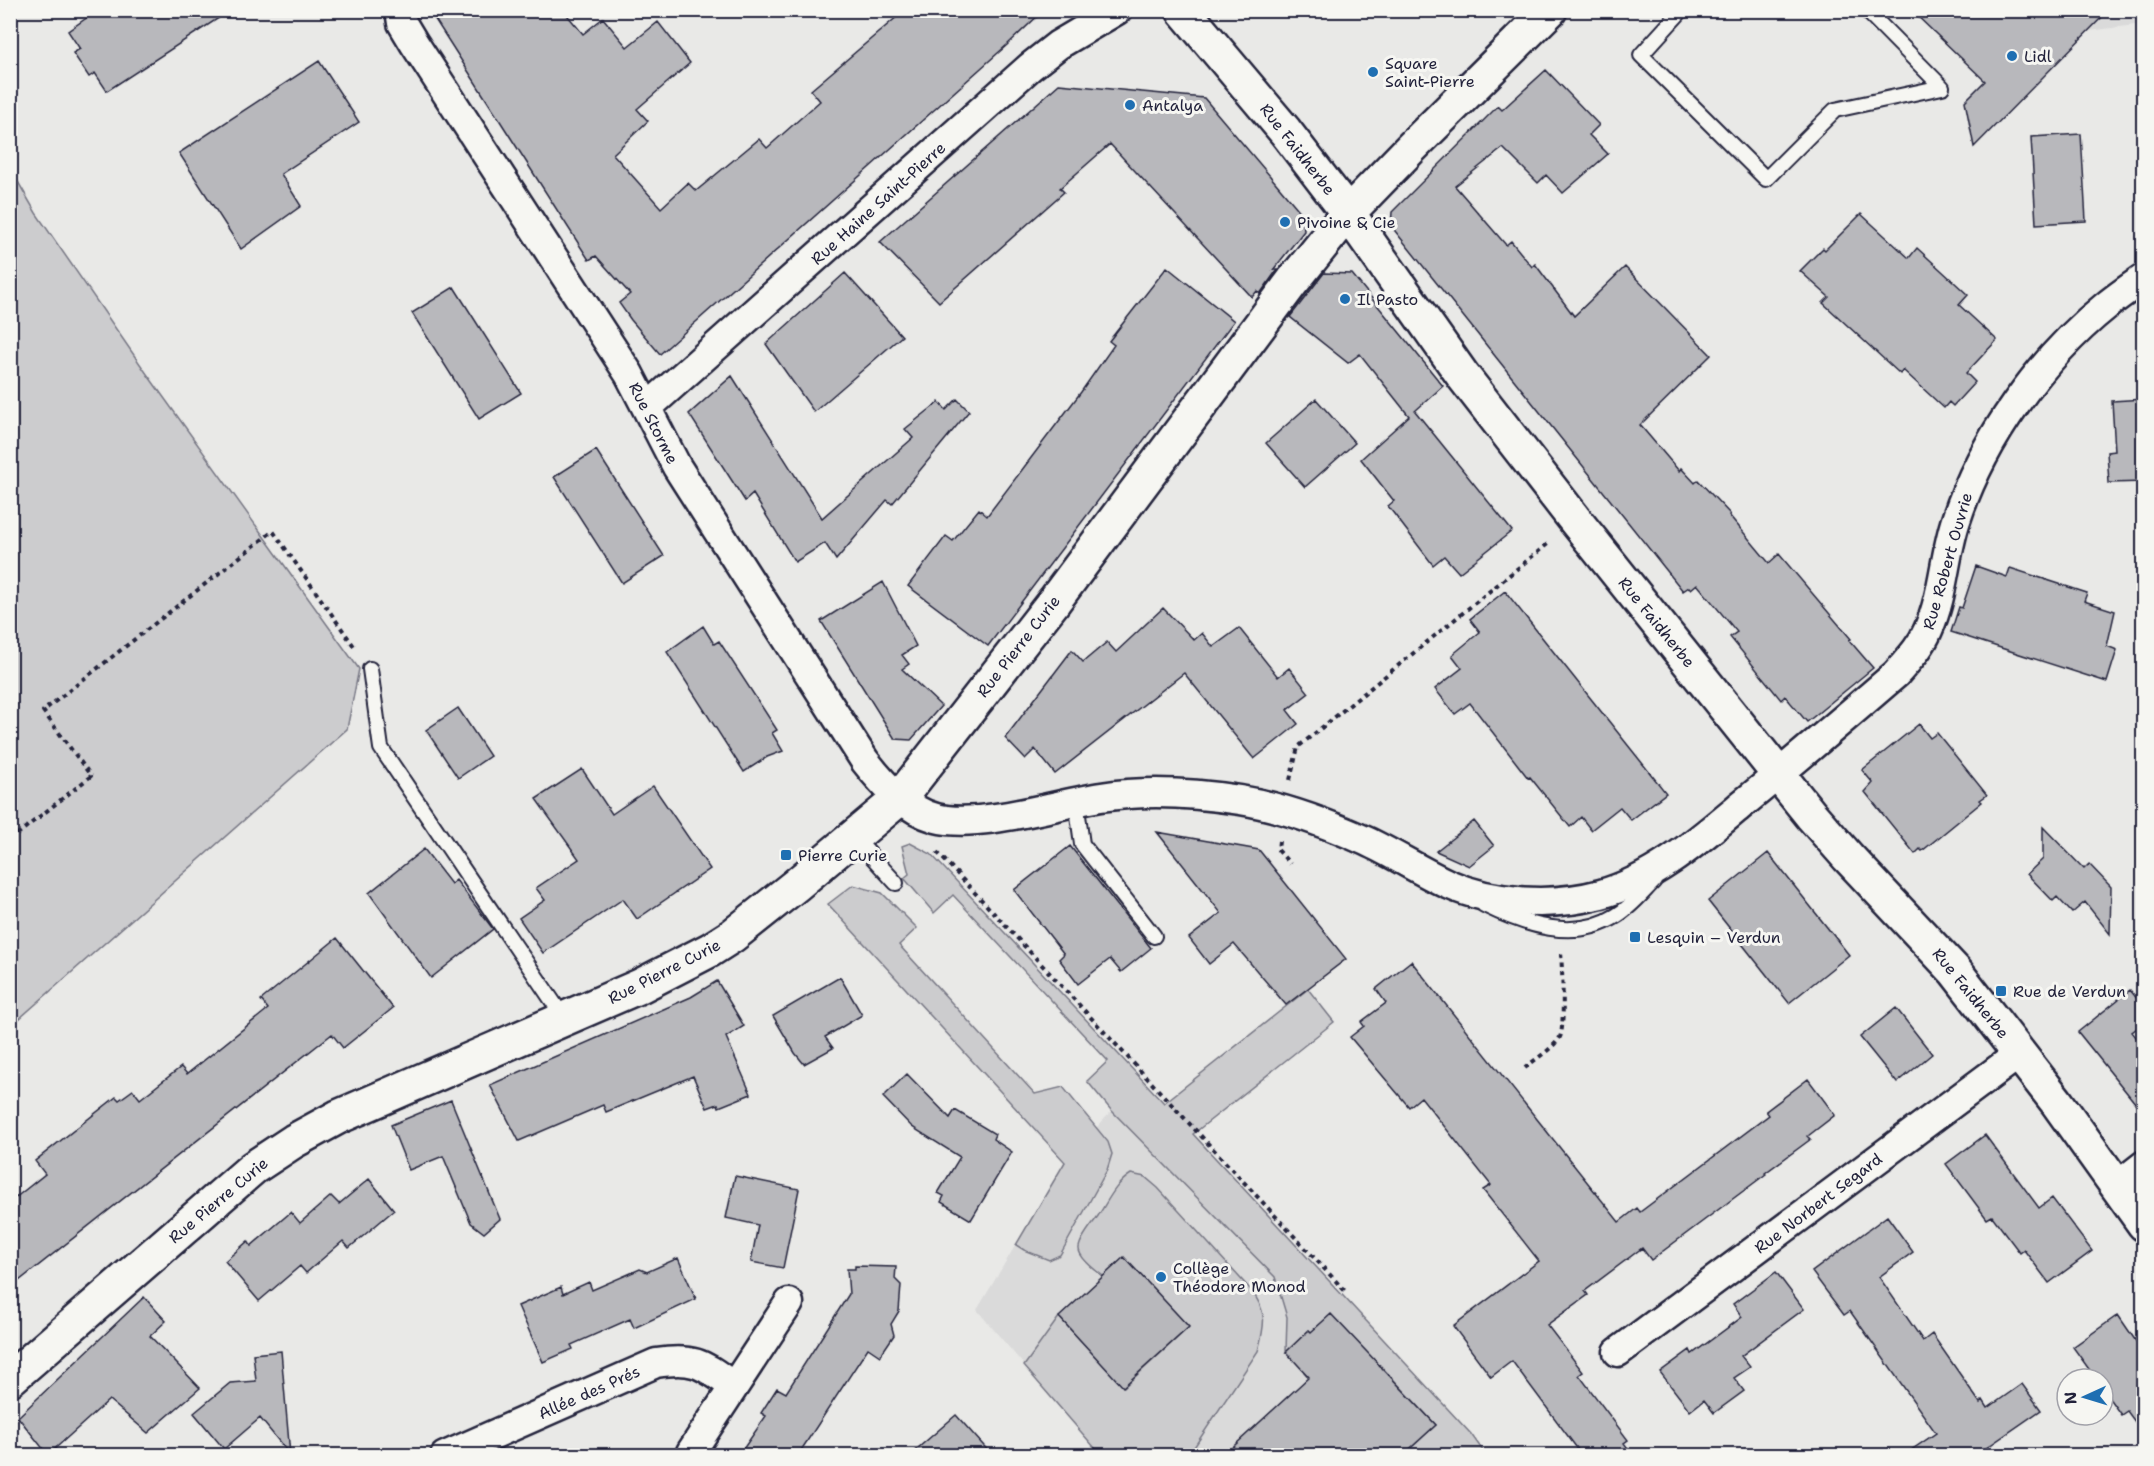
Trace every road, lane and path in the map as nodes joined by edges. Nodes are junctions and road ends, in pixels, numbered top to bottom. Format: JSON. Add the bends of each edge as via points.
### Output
{"nodes":[{"id":1,"x":399,"y":10,"type":"edge"},
{"id":2,"x":1117,"y":10,"type":"edge"},
{"id":3,"x":1183,"y":10,"type":"edge"},
{"id":4,"x":1550,"y":10,"type":"edge"},
{"id":5,"x":1682,"y":10,"type":"edge"},
{"id":6,"x":1866,"y":10,"type":"edge"},
{"id":7,"x":1348,"y":213,"type":"junction"},
{"id":8,"x":2144,"y":278,"type":"edge"},
{"id":9,"x":648,"y":407,"type":"junction"},
{"id":10,"x":1527,"y":561,"type":"dead end"},
{"id":11,"x":370,"y":669,"type":"joint"},
{"id":12,"x":1779,"y":773,"type":"junction"},
{"id":13,"x":900,"y":798,"type":"junction"},
{"id":14,"x":1076,"y":801,"type":"junction"},
{"id":15,"x":1283,"y":811,"type":"junction"},
{"id":16,"x":854,"y":837,"type":"junction"},
{"id":17,"x":10,"y":840,"type":"edge"},
{"id":18,"x":1682,"y":852,"type":"junction"},
{"id":19,"x":946,"y":861,"type":"dead end"},
{"id":20,"x":896,"y":884,"type":"dead end"},
{"id":21,"x":1448,"y":884,"type":"junction"},
{"id":22,"x":1561,"y":929,"type":"junction"},
{"id":23,"x":1154,"y":936,"type":"dead end"},
{"id":24,"x":564,"y":1018,"type":"junction"},
{"id":25,"x":2019,"y":1054,"type":"junction"},
{"id":26,"x":1525,"y":1068,"type":"dead end"},
{"id":27,"x":2144,"y":1165,"type":"edge"},
{"id":28,"x":2117,"y":1186,"type":"junction"},
{"id":29,"x":2144,"y":1224,"type":"edge"},
{"id":30,"x":1346,"y":1292,"type":"dead end"},
{"id":31,"x":789,"y":1303,"type":"dead end"},
{"id":32,"x":1618,"y":1352,"type":"dead end"},
{"id":33,"x":10,"y":1379,"type":"edge"},
{"id":34,"x":734,"y":1386,"type":"junction"},
{"id":35,"x":691,"y":1452,"type":"dead end"},
{"id":36,"x":445,"y":1455,"type":"edge"}],
"edges":[{"from":1,"to":9,"type":"street","name":"Rue Storme","via":[[414,43]]},
{"from":2,"to":9,"type":"street","name":"Rue Haine Saint-Pierre","via":[[1058,45],[1030,68]]},
{"from":3,"to":7,"type":"street","name":"Rue Faidherbe","via":[[1281,125]]},
{"from":4,"to":7,"type":"street","name":"Rue Pierre Curie"},
{"from":5,"to":6,"type":"lane","via":[[1641,55],[1766,179],[1835,110],[1942,87]]},
{"from":7,"to":12,"type":"street","name":"Rue Faidherbe","via":[[1463,376]]},
{"from":7,"to":13,"type":"street","name":"Rue Pierre Curie"},
{"from":8,"to":12,"type":"street","name":"Rue Robert Ouvrie","via":[[2075,334],[2038,375],[1980,460],[1955,523],[1940,598],[1916,652],[1896,674]]},
{"from":9,"to":13,"type":"street","name":"Rue Storme","via":[[677,467],[853,741],[880,780]]},
{"from":10,"to":15,"type":"path","via":[[1298,747]]},
{"from":11,"to":17,"type":"path","via":[[273,531],[43,711],[91,776]]},
{"from":11,"to":24,"type":"lane","via":[[381,748]]},
{"from":12,"to":18,"type":"street","name":"Rue Robert Ouvrie"},
{"from":12,"to":25,"type":"street","name":"Rue Faidherbe","via":[[1848,857],[1955,971]]},
{"from":13,"to":14,"type":"street","name":"Rue Storme","via":[[936,818],[958,821]]},
{"from":13,"to":16,"type":"street","name":"Rue Pierre Curie"},
{"from":14,"to":15,"type":"street","name":"Rue Storme","via":[[1104,796],[1190,795],[1241,800]]},
{"from":14,"to":23,"type":"lane","via":[[1082,844]]},
{"from":15,"to":21,"type":"street","name":"Rue Robert Ouvrie","via":[[1313,818],[1366,841]]},
{"from":16,"to":20,"type":"lane"},
{"from":16,"to":24,"type":"street","name":"Rue Pierre Curie","via":[[710,950],[640,986]]},
{"from":18,"to":21,"type":"street","name":"Rue Robert Ouvrie","via":[[1630,884],[1585,898],[1514,900]]},
{"from":18,"to":22,"type":"lane","via":[[1616,916],[1582,928]]},
{"from":19,"to":30,"type":"path"},
{"from":21,"to":22,"type":"lane","via":[[1505,915],[1531,925]]},
{"from":22,"to":26,"type":"path","via":[[1560,1036]]},
{"from":24,"to":33,"type":"street","name":"Rue Pierre Curie","via":[[389,1093],[285,1146],[253,1168]]},
{"from":25,"to":28,"type":"street","name":"Rue Faidherbe"},
{"from":25,"to":32,"type":"street","name":"Rue Norbert Segard"},
{"from":27,"to":28,"type":"street"},
{"from":28,"to":29,"type":"street","name":"Rue Faidherbe"},
{"from":31,"to":34,"type":"street"},
{"from":34,"to":35,"type":"street"},
{"from":34,"to":36,"type":"street","name":"Allée des Prés","via":[[704,1366],[679,1359],[656,1363]]}]}
